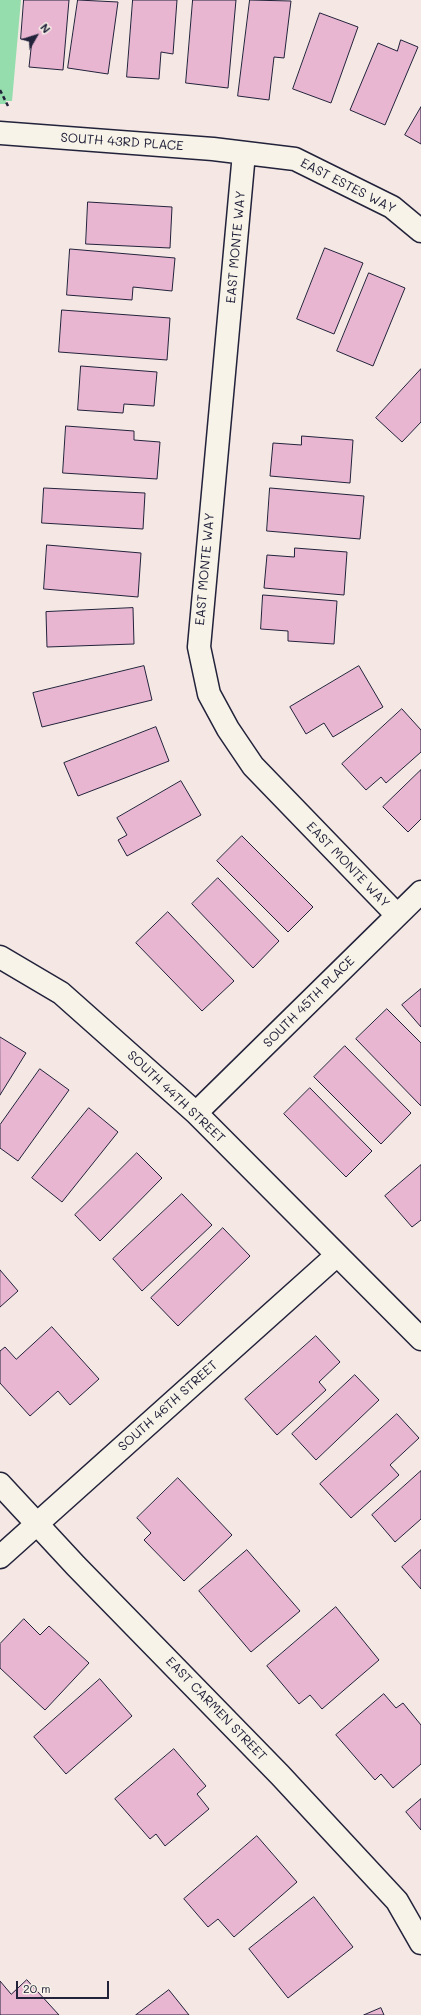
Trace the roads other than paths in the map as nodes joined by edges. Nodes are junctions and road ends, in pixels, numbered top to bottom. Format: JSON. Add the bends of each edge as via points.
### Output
{"nodes":[{"id":1,"x":0,"y":133,"type":"edge"},
{"id":2,"x":244,"y":152,"type":"junction"},
{"id":3,"x":421,"y":231,"type":"edge"},
{"id":4,"x":421,"y":892,"type":"edge"},
{"id":5,"x":397,"y":916,"type":"junction"},
{"id":6,"x":0,"y":957,"type":"edge"},
{"id":7,"x":196,"y":1113,"type":"junction"},
{"id":8,"x":337,"y":1256,"type":"junction"},
{"id":9,"x":421,"y":1339,"type":"edge"},
{"id":10,"x":0,"y":1484,"type":"edge"},
{"id":11,"x":37,"y":1523,"type":"junction"},
{"id":12,"x":0,"y":1557,"type":"edge"},
{"id":13,"x":421,"y":1942,"type":"edge"}],
"edges":[{"from":1,"to":2,"type":"street","name":"SOUTH 43RD PLACE"},
{"from":2,"to":3,"type":"street","name":"EAST ESTES WAY","via":[[295,159],[392,207]]},
{"from":2,"to":5,"type":"street","name":"EAST MONTE WAY","via":[[198,647],[209,694],[228,729],[253,766]]},
{"from":4,"to":5,"type":"street","name":"SOUTH 45TH PLACE"},
{"from":5,"to":7,"type":"street","name":"SOUTH 45TH PLACE"},
{"from":6,"to":7,"type":"street","name":"SOUTH 44TH STREET","via":[[61,993]]},
{"from":7,"to":8,"type":"street","name":"SOUTH 44TH STREET"},
{"from":8,"to":9,"type":"street","name":"SOUTH 44TH STREET"},
{"from":8,"to":11,"type":"street","name":"SOUTH 46TH STREET"},
{"from":10,"to":11,"type":"street","name":"EAST CARMEN STREET"},
{"from":11,"to":12,"type":"street","name":"SOUTH 46TH STREET"},
{"from":11,"to":13,"type":"street","name":"EAST CARMEN STREET","via":[[392,1895]]}]}
